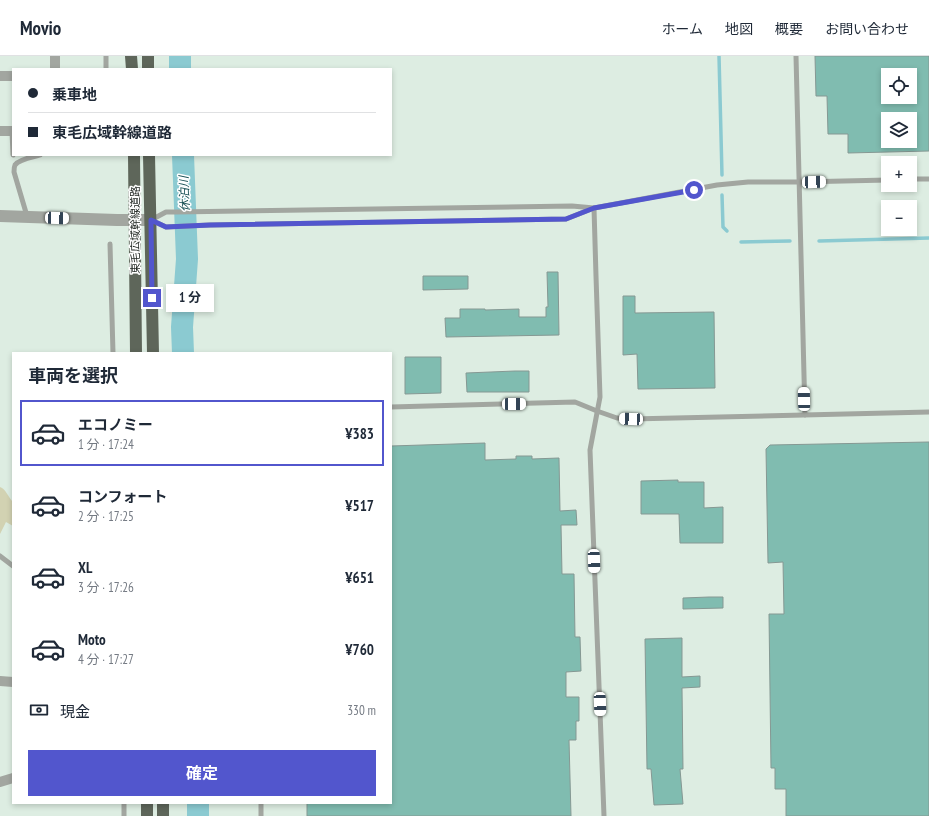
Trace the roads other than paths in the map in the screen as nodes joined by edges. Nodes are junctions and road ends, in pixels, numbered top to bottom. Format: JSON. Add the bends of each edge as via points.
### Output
{"nodes":[{"id":1,"x":55,"y":56,"type":"edge"},
{"id":2,"x":106,"y":56,"type":"edge"},
{"id":3,"x":131,"y":56,"type":"edge"},
{"id":4,"x":148,"y":56,"type":"edge"},
{"id":5,"x":796,"y":56,"type":"edge"},
{"id":6,"x":55,"y":68,"type":"edge"},
{"id":7,"x":106,"y":68,"type":"edge"},
{"id":8,"x":132,"y":68,"type":"edge"},
{"id":9,"x":148,"y":68,"type":"edge"},
{"id":10,"x":0,"y":76,"type":"edge"},
{"id":11,"x":12,"y":76,"type":"edge"},
{"id":12,"x":0,"y":131,"type":"edge"},
{"id":13,"x":12,"y":131,"type":"edge"},
{"id":14,"x":14,"y":156,"type":"edge"},
{"id":15,"x":37,"y":156,"type":"edge"},
{"id":16,"x":134,"y":156,"type":"edge"},
{"id":17,"x":150,"y":156,"type":"edge"},
{"id":18,"x":17,"y":163,"type":"junction"},
{"id":19,"x":917,"y":179,"type":"edge"},
{"id":20,"x":929,"y":179,"type":"edge"},
{"id":21,"x":881,"y":180,"type":"edge"},
{"id":22,"x":799,"y":182,"type":"junction"},
{"id":23,"x":594,"y":208,"type":"junction"},
{"id":24,"x":0,"y":216,"type":"edge"},
{"id":25,"x":27,"y":217,"type":"junction"},
{"id":26,"x":134,"y":220,"type":"junction"},
{"id":27,"x":151,"y":220,"type":"junction"},
{"id":28,"x":110,"y":244,"type":"dead end"},
{"id":29,"x":113,"y":352,"type":"edge"},
{"id":30,"x":136,"y":352,"type":"edge"},
{"id":31,"x":153,"y":352,"type":"edge"},
{"id":32,"x":392,"y":407,"type":"edge"},
{"id":33,"x":597,"y":411,"type":"junction"},
{"id":34,"x":929,"y":412,"type":"edge"},
{"id":35,"x":804,"y":415,"type":"junction"},
{"id":36,"x":0,"y":556,"type":"edge"},
{"id":37,"x":12,"y":565,"type":"edge"},
{"id":38,"x":0,"y":681,"type":"edge"},
{"id":39,"x":12,"y":682,"type":"edge"},
{"id":40,"x":12,"y":778,"type":"edge"},
{"id":41,"x":0,"y":782,"type":"edge"},
{"id":42,"x":124,"y":804,"type":"edge"},
{"id":43,"x":147,"y":804,"type":"edge"},
{"id":44,"x":163,"y":804,"type":"edge"},
{"id":45,"x":261,"y":804,"type":"edge"},
{"id":46,"x":124,"y":816,"type":"edge"},
{"id":47,"x":147,"y":816,"type":"edge"},
{"id":48,"x":163,"y":816,"type":"edge"},
{"id":49,"x":261,"y":816,"type":"edge"},
{"id":50,"x":604,"y":816,"type":"edge"}],
"edges":[{"from":1,"to":6,"type":"street"},
{"from":2,"to":7,"type":"lane"},
{"from":3,"to":8,"type":"highway"},
{"from":4,"to":9,"type":"highway"},
{"from":5,"to":22,"type":"lane"},
{"from":10,"to":11,"type":"street"},
{"from":12,"to":13,"type":"street"},
{"from":14,"to":18,"type":"lane"},
{"from":15,"to":18,"type":"lane"},
{"from":16,"to":26,"type":"highway","name":"東毛広域幹線道路"},
{"from":17,"to":27,"type":"highway","name":"東毛広域幹線道路"},
{"from":18,"to":25,"type":"lane","via":[[14,172]]},
{"from":19,"to":20,"type":"lane"},
{"from":21,"to":22,"type":"lane"},
{"from":22,"to":23,"type":"lane","via":[[717,185]]},
{"from":22,"to":35,"type":"lane"},
{"from":23,"to":27,"type":"lane","via":[[572,206],[166,212]]},
{"from":23,"to":27,"type":"lane","via":[[566,219],[176,227],[166,227]]},
{"from":23,"to":33,"type":"lane","via":[[600,398]]},
{"from":24,"to":25,"type":"street"},
{"from":25,"to":26,"type":"street"},
{"from":26,"to":27,"type":"street"},
{"from":26,"to":30,"type":"highway","name":"東毛広域幹線道路"},
{"from":27,"to":31,"type":"highway","name":"東毛広域幹線道路"},
{"from":28,"to":29,"type":"lane"},
{"from":32,"to":33,"type":"lane","via":[[575,402]]},
{"from":33,"to":35,"type":"lane","via":[[617,418],[631,419]]},
{"from":33,"to":50,"type":"lane","via":[[590,450]]},
{"from":34,"to":35,"type":"lane"},
{"from":36,"to":37,"type":"lane"},
{"from":38,"to":39,"type":"street"},
{"from":40,"to":41,"type":"street"},
{"from":42,"to":46,"type":"lane"},
{"from":43,"to":47,"type":"highway"},
{"from":44,"to":48,"type":"highway"},
{"from":45,"to":49,"type":"lane"}]}
